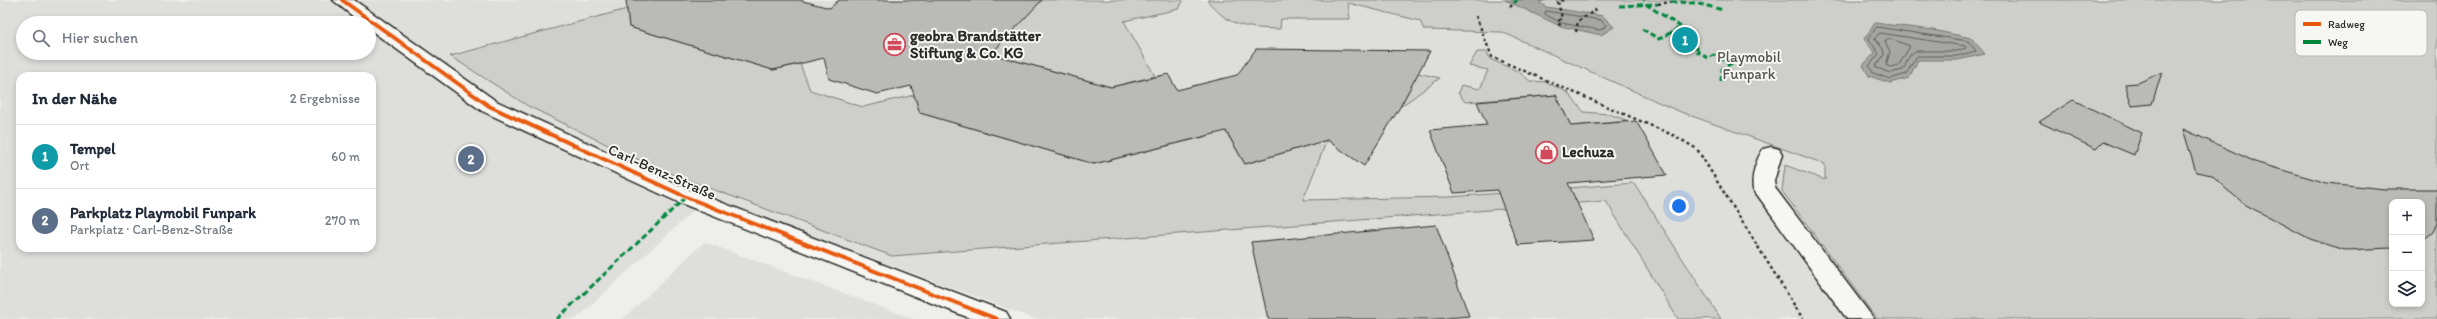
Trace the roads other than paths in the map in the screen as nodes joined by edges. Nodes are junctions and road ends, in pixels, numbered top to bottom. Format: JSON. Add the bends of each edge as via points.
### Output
{"nodes":[{"id":1,"x":342,"y":0,"type":"edge"},
{"id":2,"x":364,"y":16,"type":"edge"},
{"id":3,"x":376,"y":25,"type":"edge"},
{"id":4,"x":1771,"y":154,"type":"dead end"},
{"id":5,"x":997,"y":319,"type":"edge"},
{"id":6,"x":1860,"y":319,"type":"edge"}],
"edges":[{"from":1,"to":2,"type":"street","name":"Carl-Benz-Straße"},
{"from":3,"to":5,"type":"street","name":"Carl-Benz-Straße","via":[[489,106],[686,197]]},
{"from":4,"to":6,"type":"street","via":[[1763,181],[1764,189]]}]}
